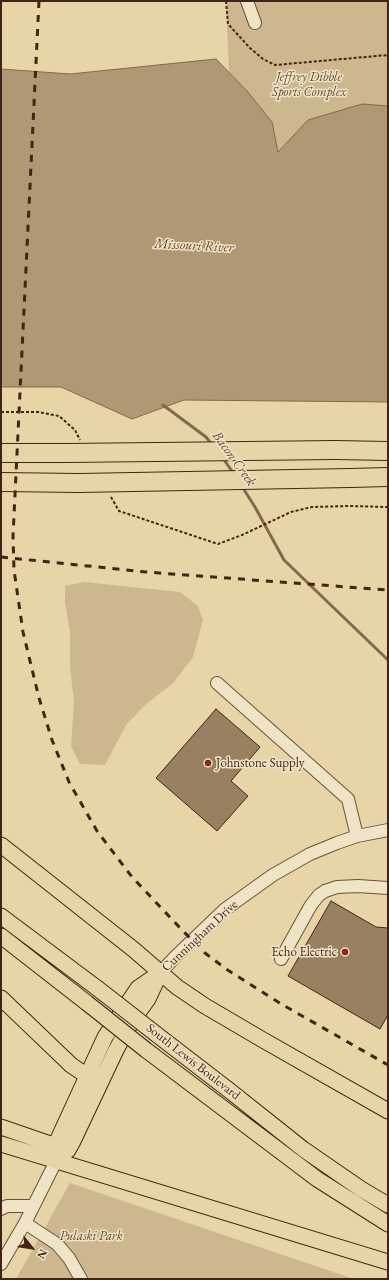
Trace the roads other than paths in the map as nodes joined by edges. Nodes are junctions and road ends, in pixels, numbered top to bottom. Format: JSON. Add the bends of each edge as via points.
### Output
{"nodes":[{"id":1,"x":247,"y":1,"type":"edge"},
{"id":2,"x":256,"y":23,"type":"dead end"},
{"id":3,"x":388,"y":451,"type":"edge"},
{"id":4,"x":1,"y":453,"type":"edge"},
{"id":5,"x":388,"y":477,"type":"edge"},
{"id":6,"x":1,"y":482,"type":"edge"},
{"id":7,"x":217,"y":682,"type":"dead end"},
{"id":8,"x":388,"y":830,"type":"edge"},
{"id":9,"x":357,"y":836,"type":"junction"},
{"id":10,"x":1,"y":845,"type":"edge"},
{"id":11,"x":388,"y":888,"type":"edge"},
{"id":12,"x":1,"y":916,"type":"edge"},
{"id":13,"x":1,"y":936,"type":"edge"},
{"id":14,"x":280,"y":959,"type":"dead end"},
{"id":15,"x":160,"y":973,"type":"junction"},
{"id":16,"x":1,"y":998,"type":"edge"},
{"id":17,"x":87,"y":1076,"type":"junction"},
{"id":18,"x":104,"y":1076,"type":"junction"},
{"id":19,"x":388,"y":1111,"type":"edge"},
{"id":20,"x":1,"y":1127,"type":"edge"},
{"id":21,"x":1,"y":1144,"type":"edge"},
{"id":22,"x":62,"y":1148,"type":"junction"},
{"id":23,"x":56,"y":1161,"type":"junction"},
{"id":24,"x":388,"y":1205,"type":"edge"},
{"id":25,"x":33,"y":1206,"type":"junction"},
{"id":26,"x":1,"y":1209,"type":"edge"},
{"id":27,"x":25,"y":1223,"type":"junction"},
{"id":28,"x":388,"y":1224,"type":"edge"},
{"id":29,"x":388,"y":1262,"type":"edge"},
{"id":30,"x":1,"y":1264,"type":"edge"},
{"id":31,"x":81,"y":1279,"type":"edge"}],
"edges":[{"from":1,"to":2,"type":"street"},
{"from":3,"to":4,"type":"highway","bridge":true},
{"from":5,"to":6,"type":"highway","bridge":true,"via":[[79,483]]},
{"from":7,"to":9,"type":"street","via":[[348,799]]},
{"from":8,"to":9,"type":"street","name":"Cunningham Drive"},
{"from":9,"to":15,"type":"street","name":"Cunningham Drive","via":[[310,854],[254,888],[224,910]]},
{"from":10,"to":15,"type":"main road"},
{"from":11,"to":14,"type":"street","via":[[358,886],[337,887],[325,891],[311,905]]},
{"from":12,"to":24,"type":"main road","name":"South Lewis Boulevard","bridge":true,"via":[[230,1090],[303,1149]]},
{"from":13,"to":28,"type":"main road","name":"South Lewis Boulevard","bridge":true,"via":[[317,1179]]},
{"from":15,"to":17,"type":"main road","via":[[138,988],[120,1013],[105,1037]]},
{"from":15,"to":18,"type":"main road","name":"Cunningham Drive"},
{"from":15,"to":19,"type":"main road","via":[[205,1006]]},
{"from":16,"to":17,"type":"main road","via":[[71,1066]]},
{"from":17,"to":18,"type":"main road"},
{"from":17,"to":22,"type":"main road"},
{"from":18,"to":22,"type":"main road","name":"Cunningham Drive"},
{"from":20,"to":22,"type":"main road"},
{"from":21,"to":23,"type":"main road"},
{"from":22,"to":23,"type":"main road"},
{"from":23,"to":25,"type":"street"},
{"from":23,"to":29,"type":"main road"},
{"from":25,"to":26,"type":"street","via":[[7,1206]]},
{"from":25,"to":27,"type":"street"},
{"from":27,"to":30,"type":"street"},
{"from":27,"to":31,"type":"street","via":[[56,1244],[69,1258]]}]}
